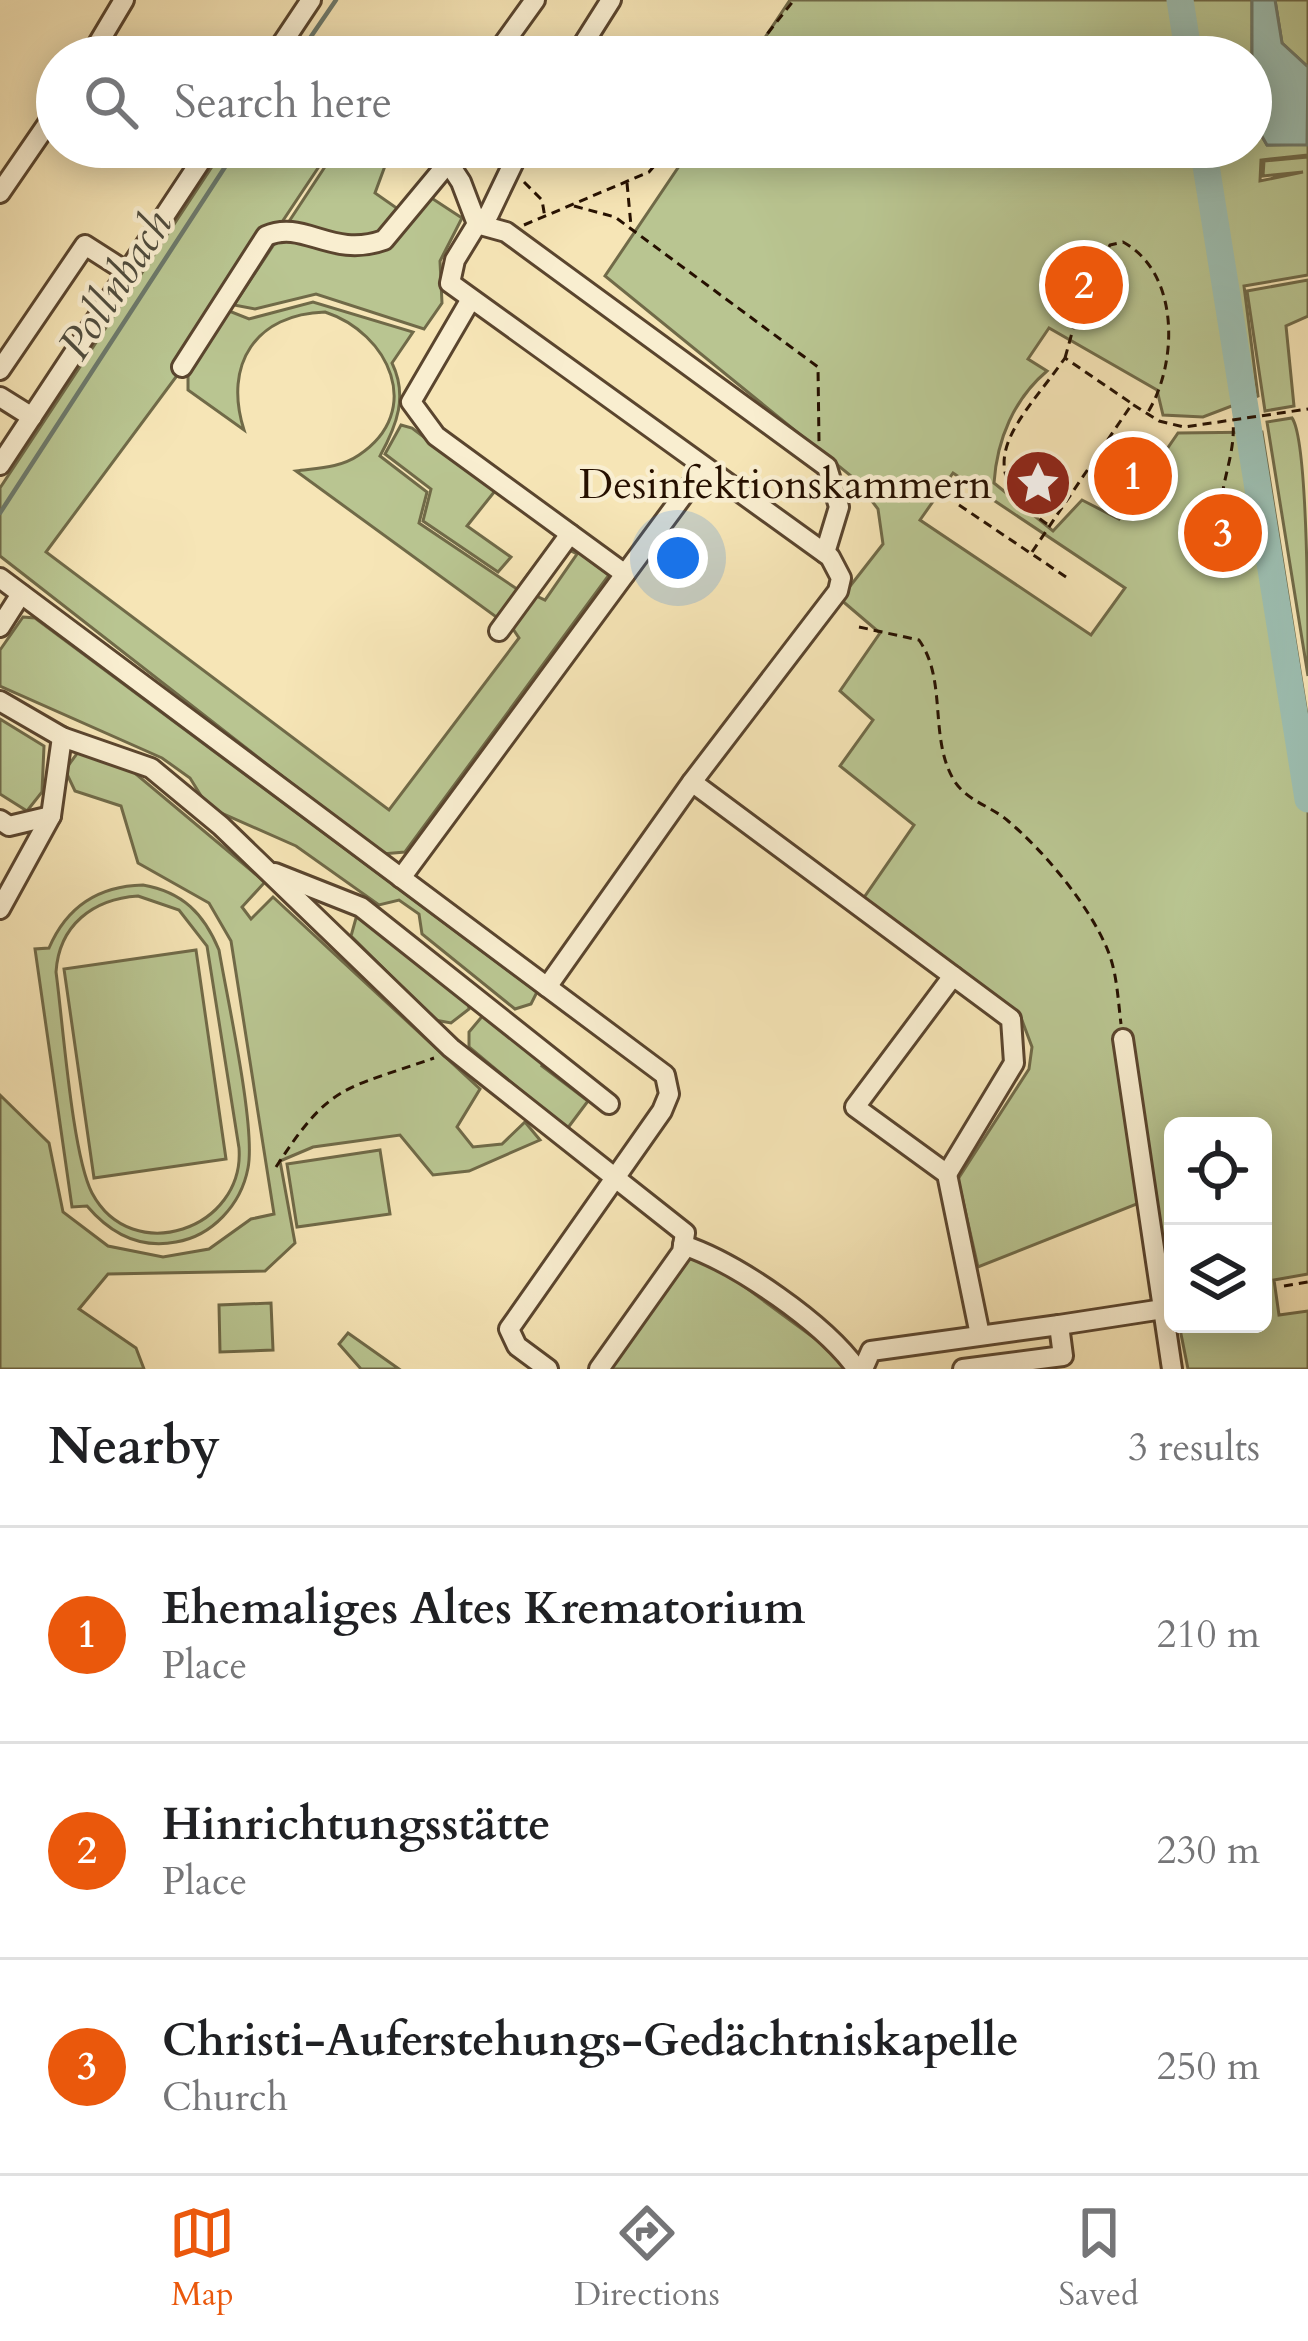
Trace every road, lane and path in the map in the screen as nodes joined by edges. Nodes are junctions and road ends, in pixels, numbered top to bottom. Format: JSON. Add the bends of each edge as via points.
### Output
{"nodes":[{"id":1,"x":124,"y":0,"type":"edge"},
{"id":2,"x":311,"y":0,"type":"edge"},
{"id":3,"x":535,"y":0,"type":"edge"},
{"id":4,"x":611,"y":0,"type":"edge"},
{"id":5,"x":794,"y":0,"type":"edge"},
{"id":6,"x":103,"y":36,"type":"edge"},
{"id":7,"x":287,"y":36,"type":"edge"},
{"id":8,"x":509,"y":36,"type":"edge"},
{"id":9,"x":588,"y":36,"type":"edge"},
{"id":10,"x":766,"y":36,"type":"edge"},
{"id":11,"x":36,"y":141,"type":"edge"},
{"id":12,"x":192,"y":168,"type":"edge"},
{"id":13,"x":434,"y":168,"type":"edge"},
{"id":14,"x":449,"y":168,"type":"edge"},
{"id":15,"x":511,"y":168,"type":"edge"},
{"id":16,"x":653,"y":168,"type":"edge"},
{"id":17,"x":628,"y":182,"type":"junction"},
{"id":18,"x":0,"y":194,"type":"edge"},
{"id":19,"x":574,"y":206,"type":"junction"},
{"id":20,"x":477,"y":224,"type":"junction"},
{"id":21,"x":632,"y":227,"type":"junction"},
{"id":22,"x":506,"y":232,"type":"junction"},
{"id":23,"x":127,"y":272,"type":"junction"},
{"id":24,"x":471,"y":298,"type":"junction"},
{"id":25,"x":1065,"y":358,"type":"junction"},
{"id":26,"x":182,"y":367,"type":"dead end"},
{"id":27,"x":0,"y":370,"type":"edge"},
{"id":28,"x":0,"y":397,"type":"edge"},
{"id":29,"x":1132,"y":404,"type":"junction"},
{"id":30,"x":1308,"y":410,"type":"edge"},
{"id":31,"x":1147,"y":414,"type":"junction"},
{"id":32,"x":32,"y":417,"type":"junction"},
{"id":33,"x":1233,"y":420,"type":"junction"},
{"id":34,"x":815,"y":459,"type":"junction"},
{"id":35,"x":0,"y":465,"type":"edge"},
{"id":36,"x":704,"y":467,"type":"junction"},
{"id":37,"x":1090,"y":472,"type":"junction"},
{"id":38,"x":1049,"y":482,"type":"dead end"},
{"id":39,"x":1125,"y":486,"type":"dead end"},
{"id":40,"x":1072,"y":498,"type":"junction"},
{"id":41,"x":1219,"y":502,"type":"junction"},
{"id":42,"x":959,"y":505,"type":"dead end"},
{"id":43,"x":1222,"y":525,"type":"dead end"},
{"id":44,"x":1048,"y":526,"type":"junction"},
{"id":45,"x":570,"y":534,"type":"junction"},
{"id":46,"x":1032,"y":552,"type":"junction"},
{"id":47,"x":825,"y":553,"type":"junction"},
{"id":48,"x":625,"y":574,"type":"junction"},
{"id":49,"x":1066,"y":577,"type":"dead end"},
{"id":50,"x":0,"y":578,"type":"edge"},
{"id":51,"x":21,"y":594,"type":"junction"},
{"id":52,"x":0,"y":627,"type":"edge"},
{"id":53,"x":860,"y":627,"type":"dead end"},
{"id":54,"x":499,"y":631,"type":"dead end"},
{"id":55,"x":0,"y":701,"type":"edge"},
{"id":56,"x":62,"y":737,"type":"junction"},
{"id":57,"x":692,"y":782,"type":"junction"},
{"id":58,"x":50,"y":816,"type":"junction"},
{"id":59,"x":0,"y":820,"type":"edge"},
{"id":60,"x":267,"y":870,"type":"junction"},
{"id":61,"x":401,"y":878,"type":"junction"},
{"id":62,"x":0,"y":909,"type":"edge"},
{"id":63,"x":952,"y":976,"type":"junction"},
{"id":64,"x":547,"y":987,"type":"junction"},
{"id":65,"x":1124,"y":1039,"type":"joint"},
{"id":66,"x":451,"y":1048,"type":"junction"},
{"id":67,"x":608,"y":1104,"type":"dead end"},
{"id":68,"x":276,"y":1167,"type":"dead end"},
{"id":69,"x":947,"y":1174,"type":"junction"},
{"id":70,"x":614,"y":1180,"type":"junction"},
{"id":71,"x":683,"y":1245,"type":"junction"},
{"id":72,"x":1308,"y":1282,"type":"edge"},
{"id":73,"x":1284,"y":1286,"type":"dead end"},
{"id":74,"x":1163,"y":1309,"type":"junction"},
{"id":75,"x":1059,"y":1325,"type":"junction"},
{"id":76,"x":980,"y":1335,"type":"junction"},
{"id":77,"x":548,"y":1369,"type":"edge"},
{"id":78,"x":599,"y":1369,"type":"edge"},
{"id":79,"x":860,"y":1369,"type":"edge"},
{"id":80,"x":963,"y":1369,"type":"edge"},
{"id":81,"x":1172,"y":1369,"type":"edge"}],
"edges":[{"from":1,"to":6,"type":"street"},
{"from":2,"to":7,"type":"street"},
{"from":3,"to":8,"type":"street"},
{"from":4,"to":9,"type":"street"},
{"from":5,"to":10,"type":"path"},
{"from":11,"to":18,"type":"street"},
{"from":12,"to":23,"type":"street"},
{"from":13,"to":26,"type":"street","via":[[384,240],[337,247],[290,229],[266,236]]},
{"from":14,"to":20,"type":"street"},
{"from":15,"to":20,"type":"street"},
{"from":16,"to":17,"type":"path"},
{"from":17,"to":19,"type":"path"},
{"from":17,"to":21,"type":"path"},
{"from":19,"to":21,"type":"path"},
{"from":19,"to":22,"type":"path"},
{"from":20,"to":22,"type":"street"},
{"from":20,"to":24,"type":"street","via":[[450,284]]},
{"from":21,"to":34,"type":"path","via":[[818,367]]},
{"from":22,"to":34,"type":"street"},
{"from":23,"to":27,"type":"street","via":[[85,245]]},
{"from":23,"to":32,"type":"street"},
{"from":24,"to":36,"type":"street"},
{"from":24,"to":45,"type":"street","via":[[411,403],[436,436]]},
{"from":25,"to":29,"type":"path"},
{"from":25,"to":31,"type":"path","via":[[1111,245],[1139,250],[1172,325],[1167,368]]},
{"from":25,"to":44,"type":"path","via":[[1002,462],[1010,494]]},
{"from":28,"to":32,"type":"street"},
{"from":29,"to":31,"type":"path"},
{"from":29,"to":37,"type":"path"},
{"from":30,"to":33,"type":"path"},
{"from":31,"to":33,"type":"path","via":[[1171,426]]},
{"from":32,"to":35,"type":"street"},
{"from":33,"to":41,"type":"path"},
{"from":34,"to":47,"type":"street","via":[[838,489]]},
{"from":36,"to":47,"type":"street"},
{"from":36,"to":48,"type":"street"},
{"from":37,"to":39,"type":"path","via":[[1121,492]]},
{"from":37,"to":40,"type":"path"},
{"from":38,"to":40,"type":"path"},
{"from":40,"to":44,"type":"path"},
{"from":41,"to":41,"type":"path","via":[[1239,507],[1249,521],[1245,545],[1232,555],[1213,555],[1196,534],[1199,515]]},
{"from":41,"to":43,"type":"path"},
{"from":42,"to":46,"type":"path"},
{"from":44,"to":46,"type":"path"},
{"from":45,"to":48,"type":"street"},
{"from":45,"to":54,"type":"street"},
{"from":46,"to":49,"type":"path"},
{"from":47,"to":57,"type":"street","via":[[841,578],[838,591]]},
{"from":48,"to":61,"type":"street"},
{"from":50,"to":51,"type":"street"},
{"from":51,"to":52,"type":"street"},
{"from":51,"to":61,"type":"street"},
{"from":53,"to":65,"type":"path","via":[[919,640],[929,655],[956,782],[1006,819],[1091,922],[1108,950]]},
{"from":55,"to":56,"type":"street"},
{"from":56,"to":58,"type":"street"},
{"from":56,"to":60,"type":"street","via":[[151,768]]},
{"from":57,"to":63,"type":"street"},
{"from":57,"to":64,"type":"street"},
{"from":58,"to":59,"type":"street","via":[[10,826]]},
{"from":58,"to":62,"type":"street"},
{"from":60,"to":66,"type":"street"},
{"from":60,"to":67,"type":"street","via":[[361,907]]},
{"from":61,"to":64,"type":"street"},
{"from":63,"to":69,"type":"street","via":[[1011,1019],[1014,1063]]},
{"from":63,"to":69,"type":"street","via":[[855,1106]]},
{"from":64,"to":70,"type":"street","via":[[665,1075],[662,1111]]},
{"from":65,"to":74,"type":"street"},
{"from":66,"to":68,"type":"path","via":[[330,1096]]},
{"from":66,"to":70,"type":"street"},
{"from":69,"to":76,"type":"street"},
{"from":70,"to":71,"type":"street","via":[[686,1233]]},
{"from":70,"to":77,"type":"street","via":[[509,1329]]},
{"from":71,"to":78,"type":"street"},
{"from":71,"to":79,"type":"street","via":[[717,1256]]},
{"from":72,"to":73,"type":"path"},
{"from":74,"to":75,"type":"street"},
{"from":74,"to":81,"type":"street"},
{"from":75,"to":76,"type":"street"},
{"from":75,"to":80,"type":"street","via":[[1063,1356]]},
{"from":76,"to":79,"type":"street","via":[[872,1351]]}]}
